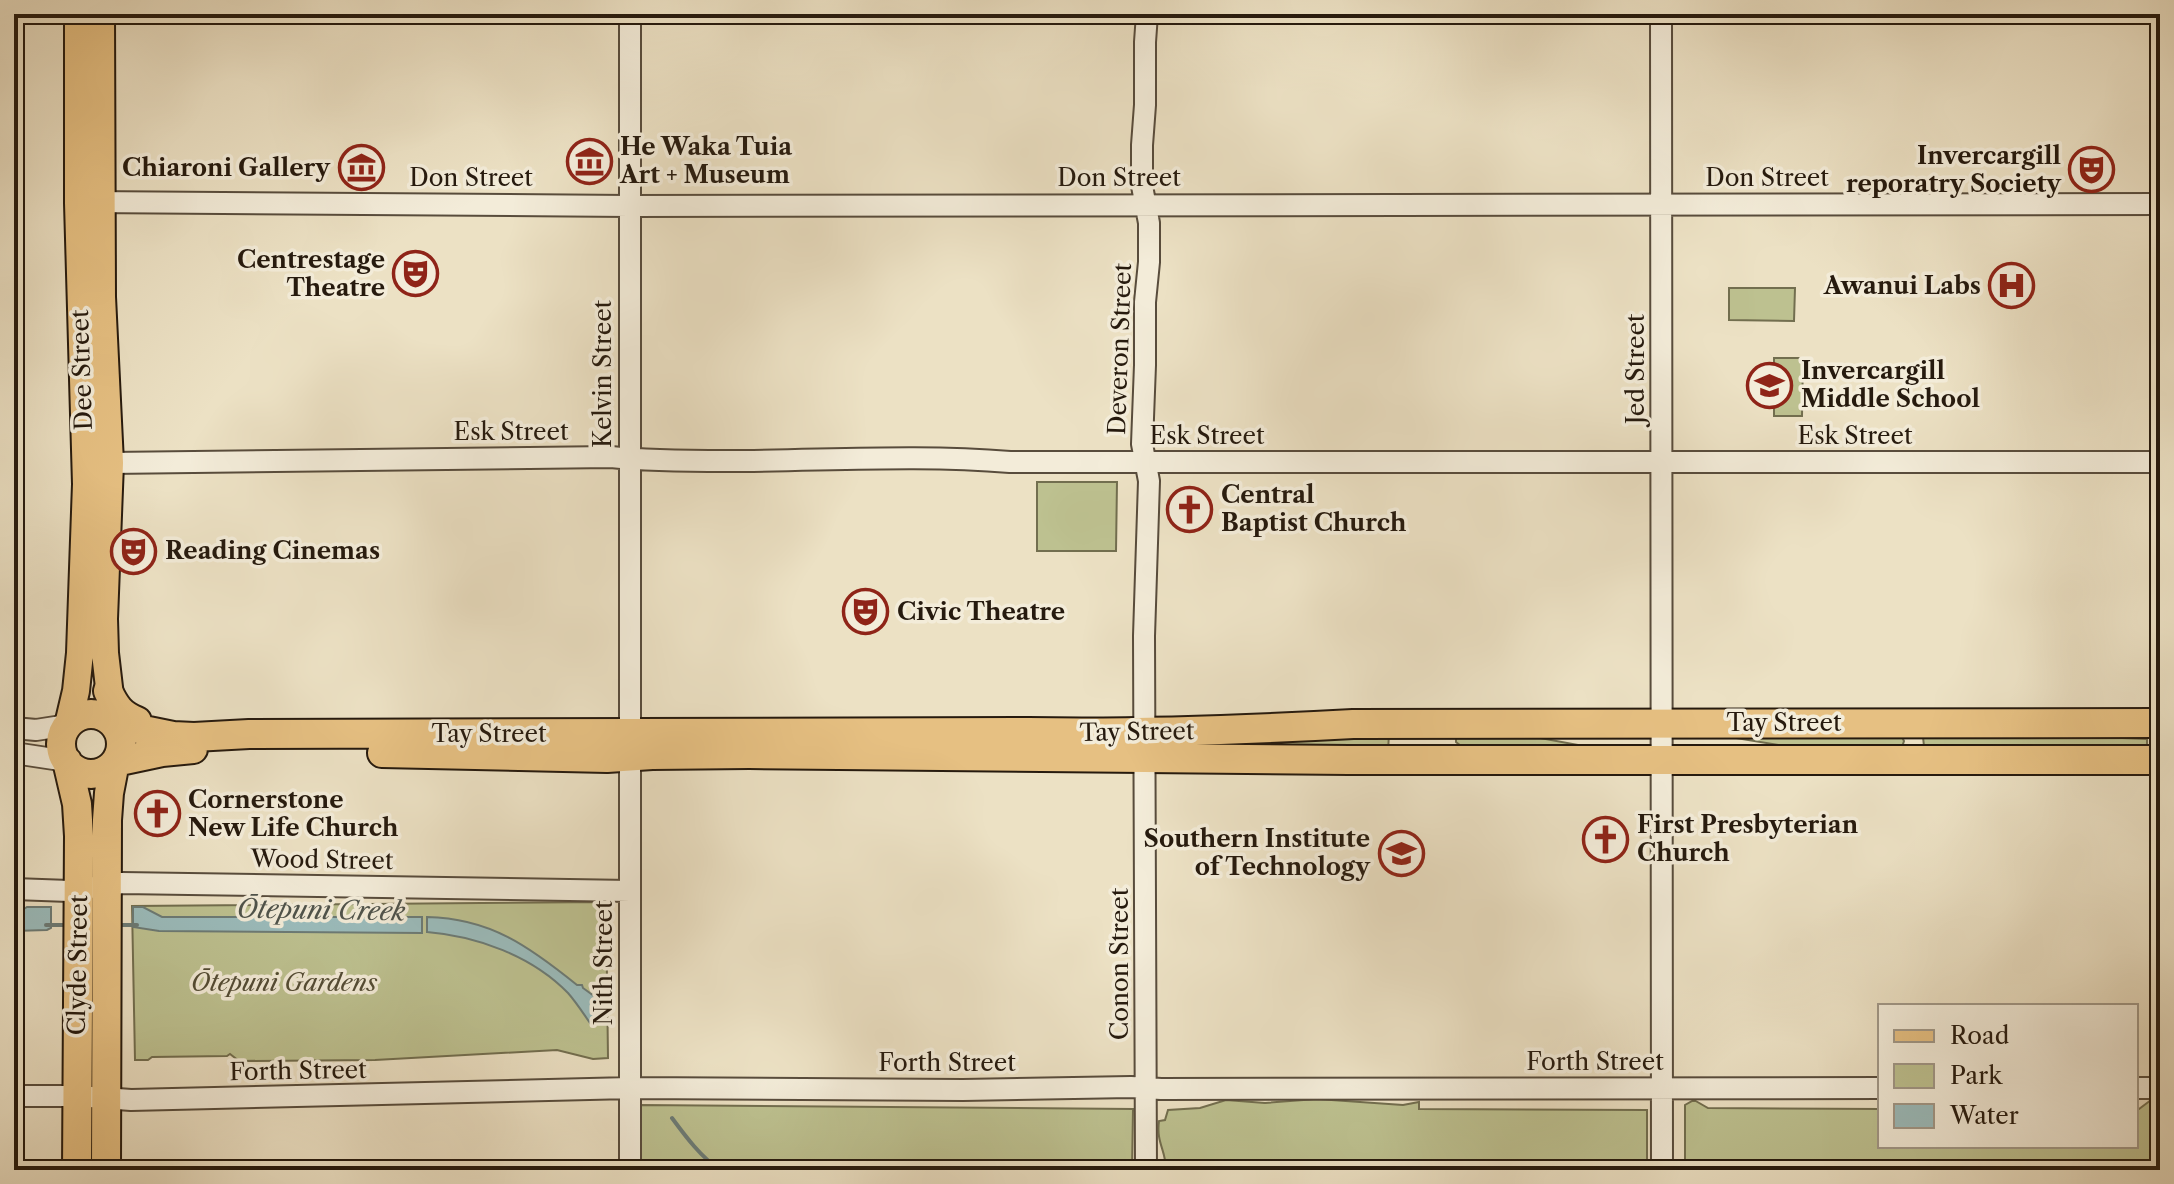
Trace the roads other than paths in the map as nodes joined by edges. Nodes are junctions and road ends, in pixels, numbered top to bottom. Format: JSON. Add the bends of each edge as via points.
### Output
{"nodes":[{"id":1,"x":78,"y":14,"type":"edge"},
{"id":2,"x":101,"y":14,"type":"edge"},
{"id":3,"x":630,"y":14,"type":"edge"},
{"id":4,"x":1147,"y":14,"type":"edge"},
{"id":5,"x":1661,"y":14,"type":"edge"},
{"id":6,"x":90,"y":202,"type":"junction"},
{"id":7,"x":1146,"y":204,"type":"junction"},
{"id":8,"x":1661,"y":204,"type":"junction"},
{"id":9,"x":2160,"y":204,"type":"edge"},
{"id":10,"x":629,"y":206,"type":"junction"},
{"id":11,"x":629,"y":459,"type":"junction"},
{"id":12,"x":1146,"y":462,"type":"junction"},
{"id":13,"x":1662,"y":462,"type":"junction"},
{"id":14,"x":2160,"y":462,"type":"edge"},
{"id":15,"x":110,"y":463,"type":"junction"},
{"id":16,"x":108,"y":691,"type":"junction"},
{"id":17,"x":1913,"y":723,"type":"junction"},
{"id":18,"x":114,"y":724,"type":"junction"},
{"id":19,"x":1460,"y":724,"type":"junction"},
{"id":20,"x":68,"y":725,"type":"junction"},
{"id":21,"x":14,"y":728,"type":"edge"},
{"id":22,"x":2153,"y":728,"type":"edge"},
{"id":23,"x":1662,"y":742,"type":"junction"},
{"id":24,"x":250,"y":743,"type":"junction"},
{"id":25,"x":629,"y":745,"type":"junction"},
{"id":26,"x":1145,"y":746,"type":"junction"},
{"id":27,"x":14,"y":753,"type":"edge"},
{"id":28,"x":1465,"y":759,"type":"junction"},
{"id":29,"x":1913,"y":760,"type":"junction"},
{"id":30,"x":2160,"y":760,"type":"edge"},
{"id":31,"x":67,"y":761,"type":"junction"},
{"id":32,"x":115,"y":762,"type":"junction"},
{"id":33,"x":108,"y":804,"type":"junction"},
{"id":34,"x":14,"y":889,"type":"edge"},
{"id":35,"x":630,"y":891,"type":"junction"},
{"id":36,"x":92,"y":907,"type":"junction"},
{"id":37,"x":630,"y":1088,"type":"junction"},
{"id":38,"x":1146,"y":1088,"type":"junction"},
{"id":39,"x":1662,"y":1088,"type":"junction"},
{"id":40,"x":1878,"y":1088,"type":"edge"},
{"id":41,"x":2138,"y":1088,"type":"edge"},
{"id":42,"x":2160,"y":1088,"type":"edge"},
{"id":43,"x":14,"y":1096,"type":"edge"},
{"id":44,"x":77,"y":1096,"type":"junction"},
{"id":45,"x":106,"y":1100,"type":"junction"},
{"id":46,"x":77,"y":1170,"type":"edge"},
{"id":47,"x":106,"y":1170,"type":"edge"},
{"id":48,"x":630,"y":1170,"type":"edge"},
{"id":49,"x":1146,"y":1170,"type":"edge"},
{"id":50,"x":1662,"y":1170,"type":"edge"}],
"edges":[{"from":1,"to":6,"type":"main road","name":"Dee Street"},
{"from":2,"to":6,"type":"main road","name":"Dee Street"},
{"from":3,"to":10,"type":"street","name":"Kelvin Street"},
{"from":4,"to":7,"type":"street","name":"Deveron Street","via":[[1142,145]]},
{"from":5,"to":8,"type":"street","name":"Jed Street"},
{"from":6,"to":10,"type":"street","name":"Don Street"},
{"from":6,"to":15,"type":"main road","name":"Dee Street"},
{"from":6,"to":20,"type":"main road","name":"Dee Street","via":[[81,640]]},
{"from":7,"to":8,"type":"street","name":"Don Street"},
{"from":7,"to":10,"type":"street","name":"Don Street"},
{"from":7,"to":12,"type":"street","name":"Deveron Street"},
{"from":8,"to":9,"type":"street","name":"Don Street"},
{"from":8,"to":13,"type":"street","name":"Jed Street"},
{"from":10,"to":11,"type":"street","name":"Kelvin Street"},
{"from":11,"to":12,"type":"street","name":"Esk Street"},
{"from":11,"to":15,"type":"street","name":"Esk Street"},
{"from":11,"to":25,"type":"street","name":"Kelvin Street"},
{"from":12,"to":13,"type":"street","name":"Esk Street"},
{"from":12,"to":26,"type":"street","name":"Deveron Street"},
{"from":13,"to":14,"type":"street","name":"Esk Street"},
{"from":13,"to":23,"type":"street","name":"Jed Street"},
{"from":15,"to":16,"type":"main road","name":"Dee Street","via":[[104,589]]},
{"from":16,"to":18,"type":"main road","name":"Dee Street"},
{"from":16,"to":24,"type":"highway","via":[[122,714],[138,722]]},
{"from":17,"to":22,"type":"highway","name":"Tay Street"},
{"from":17,"to":23,"type":"highway","name":"Tay Street"},
{"from":17,"to":29,"type":"highway"},
{"from":18,"to":20,"type":"highway","via":[[91,714]]},
{"from":18,"to":24,"type":"highway","name":"Tay Street"},
{"from":18,"to":32,"type":"highway","via":[[121,740]]},
{"from":19,"to":23,"type":"highway","name":"Tay Street","via":[[1509,724],[1607,744]]},
{"from":19,"to":26,"type":"highway","name":"Tay Street","via":[[1231,731]]},
{"from":19,"to":28,"type":"highway","via":[[1452,728],[1450,739]]},
{"from":20,"to":21,"type":"street"},
{"from":20,"to":31,"type":"highway","via":[[62,747]]},
{"from":23,"to":28,"type":"highway","name":"Tay Street"},
{"from":23,"to":29,"type":"highway","name":"Tay Street","via":[[1828,760]]},
{"from":23,"to":39,"type":"street","name":"Jed Street"},
{"from":24,"to":25,"type":"highway","name":"Tay Street"},
{"from":24,"to":32,"type":"highway","name":"Tay Street"},
{"from":24,"to":33,"type":"highway","via":[[135,767],[118,778]]},
{"from":25,"to":26,"type":"highway","name":"Tay Street","via":[[749,754]]},
{"from":25,"to":35,"type":"street","name":"Nith Street"},
{"from":26,"to":28,"type":"highway","name":"Tay Street"},
{"from":26,"to":38,"type":"street","name":"Conon Street"},
{"from":27,"to":31,"type":"street"},
{"from":29,"to":30,"type":"highway","name":"Tay Street"},
{"from":31,"to":32,"type":"highway","via":[[91,773]]},
{"from":31,"to":36,"type":"highway","name":"Clyde Street"},
{"from":32,"to":33,"type":"highway","name":"Clyde Street"},
{"from":33,"to":36,"type":"highway","name":"Clyde Street"},
{"from":34,"to":36,"type":"street","name":"Wood Street","via":[[64,891]]},
{"from":35,"to":36,"type":"street","name":"Wood Street","via":[[122,883]]},
{"from":35,"to":37,"type":"street","name":"Nith Street"},
{"from":36,"to":44,"type":"highway","name":"Clyde Street"},
{"from":36,"to":45,"type":"highway","name":"Clyde Street"},
{"from":37,"to":38,"type":"street","name":"Forth Street"},
{"from":37,"to":45,"type":"street","name":"Forth Street"},
{"from":37,"to":48,"type":"street","name":"Nith Street"},
{"from":38,"to":39,"type":"street","name":"Forth Street"},
{"from":38,"to":49,"type":"street","name":"Conon Street"},
{"from":39,"to":40,"type":"street","name":"Forth Street"},
{"from":39,"to":50,"type":"street","name":"Jed Street"},
{"from":41,"to":42,"type":"street"},
{"from":43,"to":44,"type":"street","name":"Forth Street"},
{"from":44,"to":45,"type":"street","name":"Forth Street"},
{"from":44,"to":46,"type":"highway","name":"Clyde Street"},
{"from":45,"to":47,"type":"highway","name":"Clyde Street"}]}
